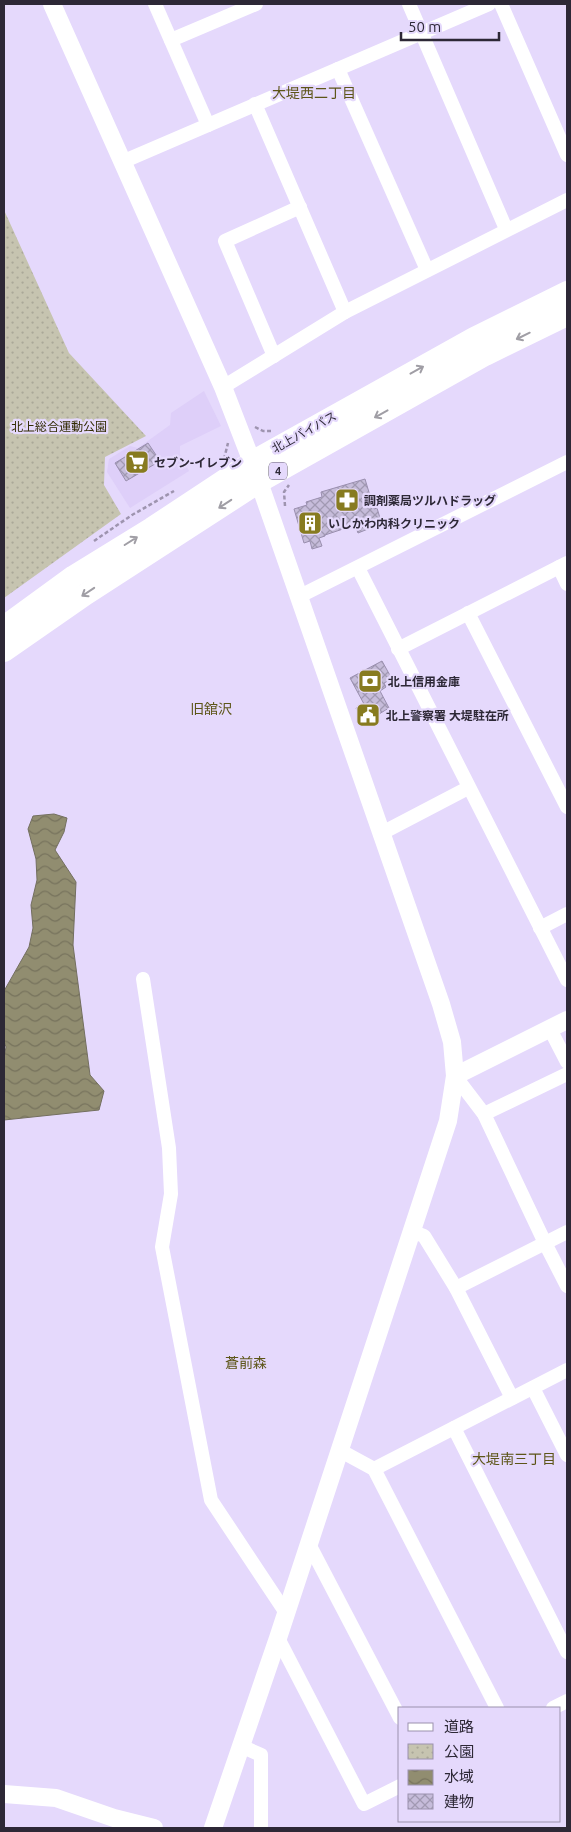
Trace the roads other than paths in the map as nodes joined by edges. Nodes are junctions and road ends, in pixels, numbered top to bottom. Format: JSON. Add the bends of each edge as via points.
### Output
{"nodes":[{"id":1,"x":52,"y":4,"type":"edge"},
{"id":2,"x":155,"y":4,"type":"edge"},
{"id":3,"x":256,"y":4,"type":"edge"},
{"id":4,"x":409,"y":4,"type":"edge"},
{"id":5,"x":489,"y":4,"type":"edge"},
{"id":6,"x":501,"y":4,"type":"edge"},
{"id":7,"x":421,"y":33,"type":"junction"},
{"id":8,"x":171,"y":40,"type":"junction"},
{"id":9,"x":338,"y":69,"type":"junction"},
{"id":10,"x":255,"y":104,"type":"junction"},
{"id":11,"x":208,"y":125,"type":"junction"},
{"id":12,"x":567,"y":155,"type":"edge"},
{"id":13,"x":122,"y":162,"type":"junction"},
{"id":14,"x":567,"y":200,"type":"edge"},
{"id":15,"x":300,"y":207,"type":"junction"},
{"id":16,"x":506,"y":230,"type":"junction"},
{"id":17,"x":428,"y":270,"type":"junction"},
{"id":18,"x":567,"y":292,"type":"edge"},
{"id":19,"x":345,"y":312,"type":"junction"},
{"id":20,"x":567,"y":315,"type":"edge"},
{"id":21,"x":274,"y":356,"type":"junction"},
{"id":22,"x":223,"y":388,"type":"junction"},
{"id":23,"x":567,"y":462,"type":"edge"},
{"id":24,"x":255,"y":472,"type":"junction"},
{"id":25,"x":563,"y":565,"type":"edge"},
{"id":26,"x":358,"y":568,"type":"junction"},
{"id":27,"x":567,"y":584,"type":"edge"},
{"id":28,"x":300,"y":596,"type":"junction"},
{"id":29,"x":468,"y":613,"type":"junction"},
{"id":30,"x":4,"y":628,"type":"edge"},
{"id":31,"x":398,"y":650,"type":"junction"},
{"id":32,"x":4,"y":651,"type":"edge"},
{"id":33,"x":468,"y":788,"type":"junction"},
{"id":34,"x":567,"y":807,"type":"edge"},
{"id":35,"x":380,"y":834,"type":"junction"},
{"id":36,"x":567,"y":914,"type":"edge"},
{"id":37,"x":540,"y":928,"type":"junction"},
{"id":38,"x":143,"y":979,"type":"dead end"},
{"id":39,"x":567,"y":980,"type":"edge"},
{"id":40,"x":567,"y":1020,"type":"edge"},
{"id":41,"x":550,"y":1029,"type":"junction"},
{"id":42,"x":567,"y":1062,"type":"edge"},
{"id":43,"x":567,"y":1074,"type":"edge"},
{"id":44,"x":456,"y":1076,"type":"junction"},
{"id":45,"x":484,"y":1114,"type":"junction"},
{"id":46,"x":411,"y":1231,"type":"junction"},
{"id":47,"x":567,"y":1232,"type":"edge"},
{"id":48,"x":545,"y":1243,"type":"junction"},
{"id":49,"x":567,"y":1286,"type":"edge"},
{"id":50,"x":456,"y":1288,"type":"junction"},
{"id":51,"x":567,"y":1370,"type":"edge"},
{"id":52,"x":533,"y":1388,"type":"junction"},
{"id":53,"x":512,"y":1398,"type":"junction"},
{"id":54,"x":454,"y":1428,"type":"junction"},
{"id":55,"x":339,"y":1450,"type":"junction"},
{"id":56,"x":567,"y":1455,"type":"edge"},
{"id":57,"x":374,"y":1469,"type":"junction"},
{"id":58,"x":308,"y":1544,"type":"junction"},
{"id":59,"x":286,"y":1613,"type":"junction"},
{"id":60,"x":278,"y":1638,"type":"junction"},
{"id":61,"x":567,"y":1652,"type":"edge"},
{"id":62,"x":567,"y":1701,"type":"edge"},
{"id":63,"x":496,"y":1707,"type":"edge"},
{"id":64,"x":555,"y":1707,"type":"edge"},
{"id":65,"x":398,"y":1714,"type":"edge"},
{"id":66,"x":240,"y":1746,"type":"junction"},
{"id":67,"x":398,"y":1787,"type":"edge"},
{"id":68,"x":4,"y":1794,"type":"edge"},
{"id":69,"x":154,"y":1828,"type":"edge"},
{"id":70,"x":213,"y":1828,"type":"edge"},
{"id":71,"x":261,"y":1828,"type":"edge"}],
"edges":[{"from":1,"to":13,"type":"street"},
{"from":2,"to":8,"type":"street"},
{"from":3,"to":8,"type":"street"},
{"from":4,"to":7,"type":"street"},
{"from":5,"to":7,"type":"street"},
{"from":6,"to":12,"type":"street"},
{"from":7,"to":9,"type":"street"},
{"from":7,"to":16,"type":"street"},
{"from":8,"to":11,"type":"street"},
{"from":9,"to":10,"type":"street"},
{"from":9,"to":17,"type":"street"},
{"from":10,"to":11,"type":"street"},
{"from":10,"to":15,"type":"street"},
{"from":11,"to":13,"type":"street"},
{"from":13,"to":22,"type":"street"},
{"from":14,"to":16,"type":"street"},
{"from":15,"to":19,"type":"street"},
{"from":15,"to":21,"type":"street","via":[[226,241]]},
{"from":16,"to":17,"type":"street"},
{"from":17,"to":19,"type":"street"},
{"from":24,"to":18,"type":"highway","name":"北上バイパス","number":"4","one_way":true,"via":[[474,338]]},
{"from":19,"to":21,"type":"street"},
{"from":20,"to":24,"type":"highway","name":"北上バイパス","number":"4","one_way":true},
{"from":21,"to":22,"type":"street"},
{"from":22,"to":24,"type":"street"},
{"from":23,"to":26,"type":"street"},
{"from":24,"to":28,"type":"street"},
{"from":30,"to":24,"type":"highway","name":"北上バイパス","number":"4","one_way":true,"via":[[74,576],[152,528]]},
{"from":24,"to":32,"type":"highway","name":"北上バイパス","number":"4","one_way":true},
{"from":25,"to":27,"type":"street"},
{"from":25,"to":29,"type":"street"},
{"from":26,"to":28,"type":"street"},
{"from":26,"to":31,"type":"street"},
{"from":28,"to":35,"type":"street"},
{"from":29,"to":31,"type":"street"},
{"from":29,"to":34,"type":"street"},
{"from":31,"to":33,"type":"street"},
{"from":33,"to":35,"type":"street"},
{"from":33,"to":37,"type":"street"},
{"from":35,"to":44,"type":"street","via":[[441,1004],[452,1042]]},
{"from":36,"to":37,"type":"street"},
{"from":37,"to":39,"type":"street"},
{"from":38,"to":59,"type":"street","via":[[169,1148],[171,1194],[162,1247],[211,1500]]},
{"from":40,"to":41,"type":"street"},
{"from":41,"to":42,"type":"street"},
{"from":41,"to":44,"type":"street"},
{"from":43,"to":45,"type":"street"},
{"from":44,"to":45,"type":"street"},
{"from":44,"to":46,"type":"street","via":[[448,1121]]},
{"from":45,"to":48,"type":"street"},
{"from":46,"to":50,"type":"street","via":[[424,1236]]},
{"from":46,"to":55,"type":"street"},
{"from":47,"to":48,"type":"street"},
{"from":48,"to":49,"type":"street"},
{"from":48,"to":50,"type":"street"},
{"from":50,"to":53,"type":"street"},
{"from":51,"to":52,"type":"street"},
{"from":52,"to":53,"type":"street"},
{"from":52,"to":56,"type":"street"},
{"from":53,"to":54,"type":"street"},
{"from":54,"to":57,"type":"street"},
{"from":54,"to":61,"type":"street"},
{"from":55,"to":57,"type":"street"},
{"from":55,"to":58,"type":"street"},
{"from":57,"to":63,"type":"street"},
{"from":58,"to":59,"type":"street"},
{"from":58,"to":65,"type":"street"},
{"from":59,"to":60,"type":"street"},
{"from":60,"to":66,"type":"street"},
{"from":60,"to":67,"type":"street","via":[[364,1804]]},
{"from":62,"to":64,"type":"street"},
{"from":66,"to":70,"type":"street"},
{"from":66,"to":71,"type":"street","via":[[261,1756]]},
{"from":68,"to":69,"type":"street","via":[[56,1798]]}]}
